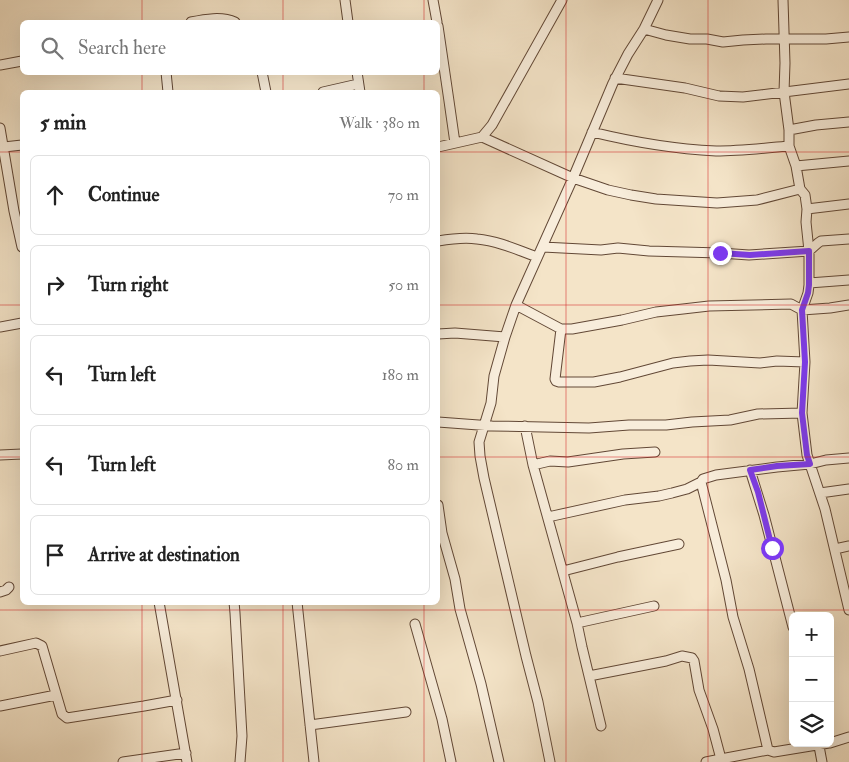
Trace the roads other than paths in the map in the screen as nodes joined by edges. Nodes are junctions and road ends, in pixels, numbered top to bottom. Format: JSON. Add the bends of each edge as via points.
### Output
{"nodes":[{"id":1,"x":345,"y":0,"type":"edge"},
{"id":2,"x":433,"y":0,"type":"edge"},
{"id":3,"x":562,"y":0,"type":"edge"},
{"id":4,"x":658,"y":0,"type":"edge"},
{"id":5,"x":783,"y":0,"type":"edge"},
{"id":6,"x":201,"y":20,"type":"edge"},
{"id":7,"x":230,"y":20,"type":"edge"},
{"id":8,"x":348,"y":20,"type":"edge"},
{"id":9,"x":436,"y":20,"type":"edge"},
{"id":10,"x":644,"y":29,"type":"junction"},
{"id":11,"x":784,"y":38,"type":"junction"},
{"id":12,"x":849,"y":38,"type":"edge"},
{"id":13,"x":440,"y":42,"type":"edge"},
{"id":14,"x":20,"y":60,"type":"edge"},
{"id":15,"x":0,"y":65,"type":"edge"},
{"id":16,"x":166,"y":75,"type":"edge"},
{"id":17,"x":263,"y":75,"type":"edge"},
{"id":18,"x":357,"y":75,"type":"edge"},
{"id":19,"x":615,"y":78,"type":"junction"},
{"id":20,"x":849,"y":84,"type":"edge"},
{"id":21,"x":359,"y":88,"type":"edge"},
{"id":22,"x":168,"y":90,"type":"edge"},
{"id":23,"x":266,"y":90,"type":"edge"},
{"id":24,"x":341,"y":90,"type":"edge"},
{"id":25,"x":784,"y":92,"type":"junction"},
{"id":26,"x":849,"y":122,"type":"edge"},
{"id":27,"x":0,"y":128,"type":"edge"},
{"id":28,"x":789,"y":130,"type":"junction"},
{"id":29,"x":592,"y":132,"type":"junction"},
{"id":30,"x":482,"y":137,"type":"junction"},
{"id":31,"x":455,"y":143,"type":"junction"},
{"id":32,"x":20,"y":145,"type":"edge"},
{"id":33,"x":789,"y":146,"type":"junction"},
{"id":34,"x":4,"y":147,"type":"junction"},
{"id":35,"x":440,"y":147,"type":"edge"},
{"id":36,"x":849,"y":161,"type":"edge"},
{"id":37,"x":796,"y":166,"type":"junction"},
{"id":38,"x":573,"y":178,"type":"junction"},
{"id":39,"x":800,"y":189,"type":"junction"},
{"id":40,"x":849,"y":204,"type":"edge"},
{"id":41,"x":807,"y":209,"type":"junction"},
{"id":42,"x":20,"y":238,"type":"edge"},
{"id":43,"x":849,"y":239,"type":"edge"},
{"id":44,"x":440,"y":241,"type":"edge"},
{"id":45,"x":543,"y":247,"type":"junction"},
{"id":46,"x":809,"y":251,"type":"junction"},
{"id":47,"x":537,"y":257,"type":"junction"},
{"id":48,"x":849,"y":280,"type":"edge"},
{"id":49,"x":809,"y":283,"type":"junction"},
{"id":50,"x":849,"y":305,"type":"edge"},
{"id":51,"x":516,"y":306,"type":"junction"},
{"id":52,"x":802,"y":310,"type":"junction"},
{"id":53,"x":20,"y":323,"type":"edge"},
{"id":54,"x":0,"y":327,"type":"edge"},
{"id":55,"x":561,"y":329,"type":"junction"},
{"id":56,"x":440,"y":334,"type":"edge"},
{"id":57,"x":504,"y":338,"type":"junction"},
{"id":58,"x":805,"y":362,"type":"junction"},
{"id":59,"x":802,"y":413,"type":"junction"},
{"id":60,"x":440,"y":422,"type":"edge"},
{"id":61,"x":484,"y":424,"type":"junction"},
{"id":62,"x":525,"y":426,"type":"junction"},
{"id":63,"x":655,"y":452,"type":"dead end"},
{"id":64,"x":20,"y":454,"type":"edge"},
{"id":65,"x":0,"y":455,"type":"edge"},
{"id":66,"x":849,"y":458,"type":"edge"},
{"id":67,"x":533,"y":464,"type":"junction"},
{"id":68,"x":810,"y":464,"type":"junction"},
{"id":69,"x":750,"y":470,"type":"junction"},
{"id":70,"x":701,"y":482,"type":"junction"},
{"id":71,"x":849,"y":489,"type":"edge"},
{"id":72,"x":820,"y":493,"type":"junction"},
{"id":73,"x":548,"y":517,"type":"junction"},
{"id":74,"x":440,"y":519,"type":"edge"},
{"id":75,"x":679,"y":544,"type":"dead end"},
{"id":76,"x":849,"y":546,"type":"edge"},
{"id":77,"x":835,"y":549,"type":"junction"},
{"id":78,"x":563,"y":571,"type":"junction"},
{"id":79,"x":9,"y":587,"type":"dead end"},
{"id":80,"x":0,"y":592,"type":"edge"},
{"id":81,"x":160,"y":605,"type":"edge"},
{"id":82,"x":234,"y":605,"type":"edge"},
{"id":83,"x":297,"y":605,"type":"edge"},
{"id":84,"x":654,"y":606,"type":"dead end"},
{"id":85,"x":849,"y":610,"type":"edge"},
{"id":86,"x":789,"y":612,"type":"edge"},
{"id":87,"x":577,"y":623,"type":"junction"},
{"id":88,"x":415,"y":624,"type":"dead end"},
{"id":89,"x":0,"y":651,"type":"edge"},
{"id":90,"x":589,"y":676,"type":"junction"},
{"id":91,"x":56,"y":696,"type":"junction"},
{"id":92,"x":177,"y":700,"type":"junction"},
{"id":93,"x":0,"y":706,"type":"edge"},
{"id":94,"x":406,"y":712,"type":"dead end"},
{"id":95,"x":310,"y":725,"type":"junction"},
{"id":96,"x":601,"y":726,"type":"dead end"},
{"id":97,"x":849,"y":737,"type":"edge"},
{"id":98,"x":834,"y":741,"type":"edge"},
{"id":99,"x":811,"y":747,"type":"edge"},
{"id":100,"x":824,"y":747,"type":"edge"},
{"id":101,"x":772,"y":755,"type":"edge"},
{"id":102,"x":187,"y":757,"type":"edge"},
{"id":103,"x":721,"y":760,"type":"edge"},
{"id":104,"x":142,"y":761,"type":"edge"},
{"id":105,"x":124,"y":762,"type":"edge"},
{"id":106,"x":240,"y":762,"type":"edge"},
{"id":107,"x":314,"y":762,"type":"edge"},
{"id":108,"x":451,"y":762,"type":"edge"},
{"id":109,"x":498,"y":762,"type":"edge"},
{"id":110,"x":550,"y":762,"type":"edge"},
{"id":111,"x":706,"y":762,"type":"edge"},
{"id":112,"x":822,"y":762,"type":"edge"}],
"edges":[{"from":1,"to":8,"type":"street"},
{"from":2,"to":9,"type":"street"},
{"from":3,"to":30,"type":"street","via":[[492,125]]},
{"from":4,"to":10,"type":"street"},
{"from":5,"to":11,"type":"street"},
{"from":6,"to":7,"type":"street"},
{"from":10,"to":11,"type":"street","via":[[723,42]]},
{"from":10,"to":19,"type":"street"},
{"from":11,"to":12,"type":"street"},
{"from":11,"to":25,"type":"street"},
{"from":13,"to":31,"type":"street"},
{"from":14,"to":15,"type":"street"},
{"from":16,"to":22,"type":"street"},
{"from":17,"to":23,"type":"street"},
{"from":18,"to":21,"type":"street"},
{"from":19,"to":25,"type":"street","via":[[719,96]]},
{"from":19,"to":29,"type":"street"},
{"from":20,"to":25,"type":"street"},
{"from":21,"to":24,"type":"street"},
{"from":25,"to":28,"type":"street"},
{"from":26,"to":28,"type":"street"},
{"from":27,"to":34,"type":"street"},
{"from":28,"to":33,"type":"street"},
{"from":29,"to":33,"type":"street","via":[[654,145],[718,151]]},
{"from":29,"to":38,"type":"street"},
{"from":30,"to":31,"type":"street"},
{"from":30,"to":38,"type":"street"},
{"from":31,"to":35,"type":"street"},
{"from":32,"to":34,"type":"street"},
{"from":33,"to":37,"type":"street"},
{"from":34,"to":42,"type":"street"},
{"from":36,"to":37,"type":"street"},
{"from":37,"to":39,"type":"street"},
{"from":38,"to":39,"type":"street","via":[[631,195],[717,203],[757,200]]},
{"from":38,"to":45,"type":"street"},
{"from":39,"to":41,"type":"street","via":[[805,195]]},
{"from":40,"to":41,"type":"street"},
{"from":41,"to":46,"type":"street"},
{"from":43,"to":46,"type":"street","via":[[821,241]]},
{"from":44,"to":47,"type":"street","via":[[476,238]]},
{"from":45,"to":46,"type":"street","via":[[750,255]]},
{"from":45,"to":47,"type":"street"},
{"from":46,"to":49,"type":"street"},
{"from":47,"to":51,"type":"street"},
{"from":48,"to":49,"type":"street"},
{"from":49,"to":52,"type":"street"},
{"from":50,"to":52,"type":"street"},
{"from":51,"to":55,"type":"street"},
{"from":51,"to":57,"type":"street"},
{"from":52,"to":55,"type":"street","via":[[791,304],[709,306]]},
{"from":52,"to":58,"type":"street"},
{"from":53,"to":54,"type":"street"},
{"from":55,"to":58,"type":"street","via":[[555,378],[559,382],[594,382],[673,362]]},
{"from":56,"to":57,"type":"street"},
{"from":57,"to":61,"type":"street"},
{"from":58,"to":59,"type":"street"},
{"from":59,"to":62,"type":"street","via":[[758,414],[730,420],[666,425]]},
{"from":59,"to":68,"type":"street"},
{"from":60,"to":61,"type":"street"},
{"from":61,"to":62,"type":"street"},
{"from":61,"to":110,"type":"street","via":[[479,442],[484,478]]},
{"from":62,"to":67,"type":"street"},
{"from":63,"to":67,"type":"street"},
{"from":64,"to":65,"type":"street"},
{"from":66,"to":68,"type":"street"},
{"from":67,"to":73,"type":"street"},
{"from":68,"to":69,"type":"street"},
{"from":68,"to":72,"type":"street"},
{"from":69,"to":70,"type":"street","via":[[716,475]]},
{"from":69,"to":86,"type":"street"},
{"from":70,"to":73,"type":"street","via":[[659,496]]},
{"from":70,"to":101,"type":"street"},
{"from":71,"to":72,"type":"street"},
{"from":72,"to":77,"type":"street"},
{"from":73,"to":78,"type":"street"},
{"from":74,"to":109,"type":"street"},
{"from":75,"to":78,"type":"street"},
{"from":76,"to":77,"type":"street"},
{"from":77,"to":85,"type":"street"},
{"from":78,"to":87,"type":"street"},
{"from":79,"to":80,"type":"street"},
{"from":81,"to":92,"type":"street"},
{"from":82,"to":106,"type":"street","via":[[242,736]]},
{"from":83,"to":95,"type":"street"},
{"from":84,"to":87,"type":"street"},
{"from":87,"to":90,"type":"street"},
{"from":88,"to":108,"type":"street"},
{"from":89,"to":91,"type":"street","via":[[40,644]]},
{"from":90,"to":96,"type":"street"},
{"from":90,"to":103,"type":"street","via":[[682,656],[692,658]]},
{"from":91,"to":92,"type":"street","via":[[62,714],[67,718]]},
{"from":91,"to":93,"type":"street"},
{"from":92,"to":102,"type":"street"},
{"from":94,"to":95,"type":"street"},
{"from":95,"to":107,"type":"street"},
{"from":97,"to":98,"type":"street"},
{"from":99,"to":101,"type":"street"},
{"from":100,"to":112,"type":"street"},
{"from":101,"to":103,"type":"street"},
{"from":102,"to":104,"type":"street"},
{"from":103,"to":111,"type":"street"},
{"from":104,"to":105,"type":"street"}]}
